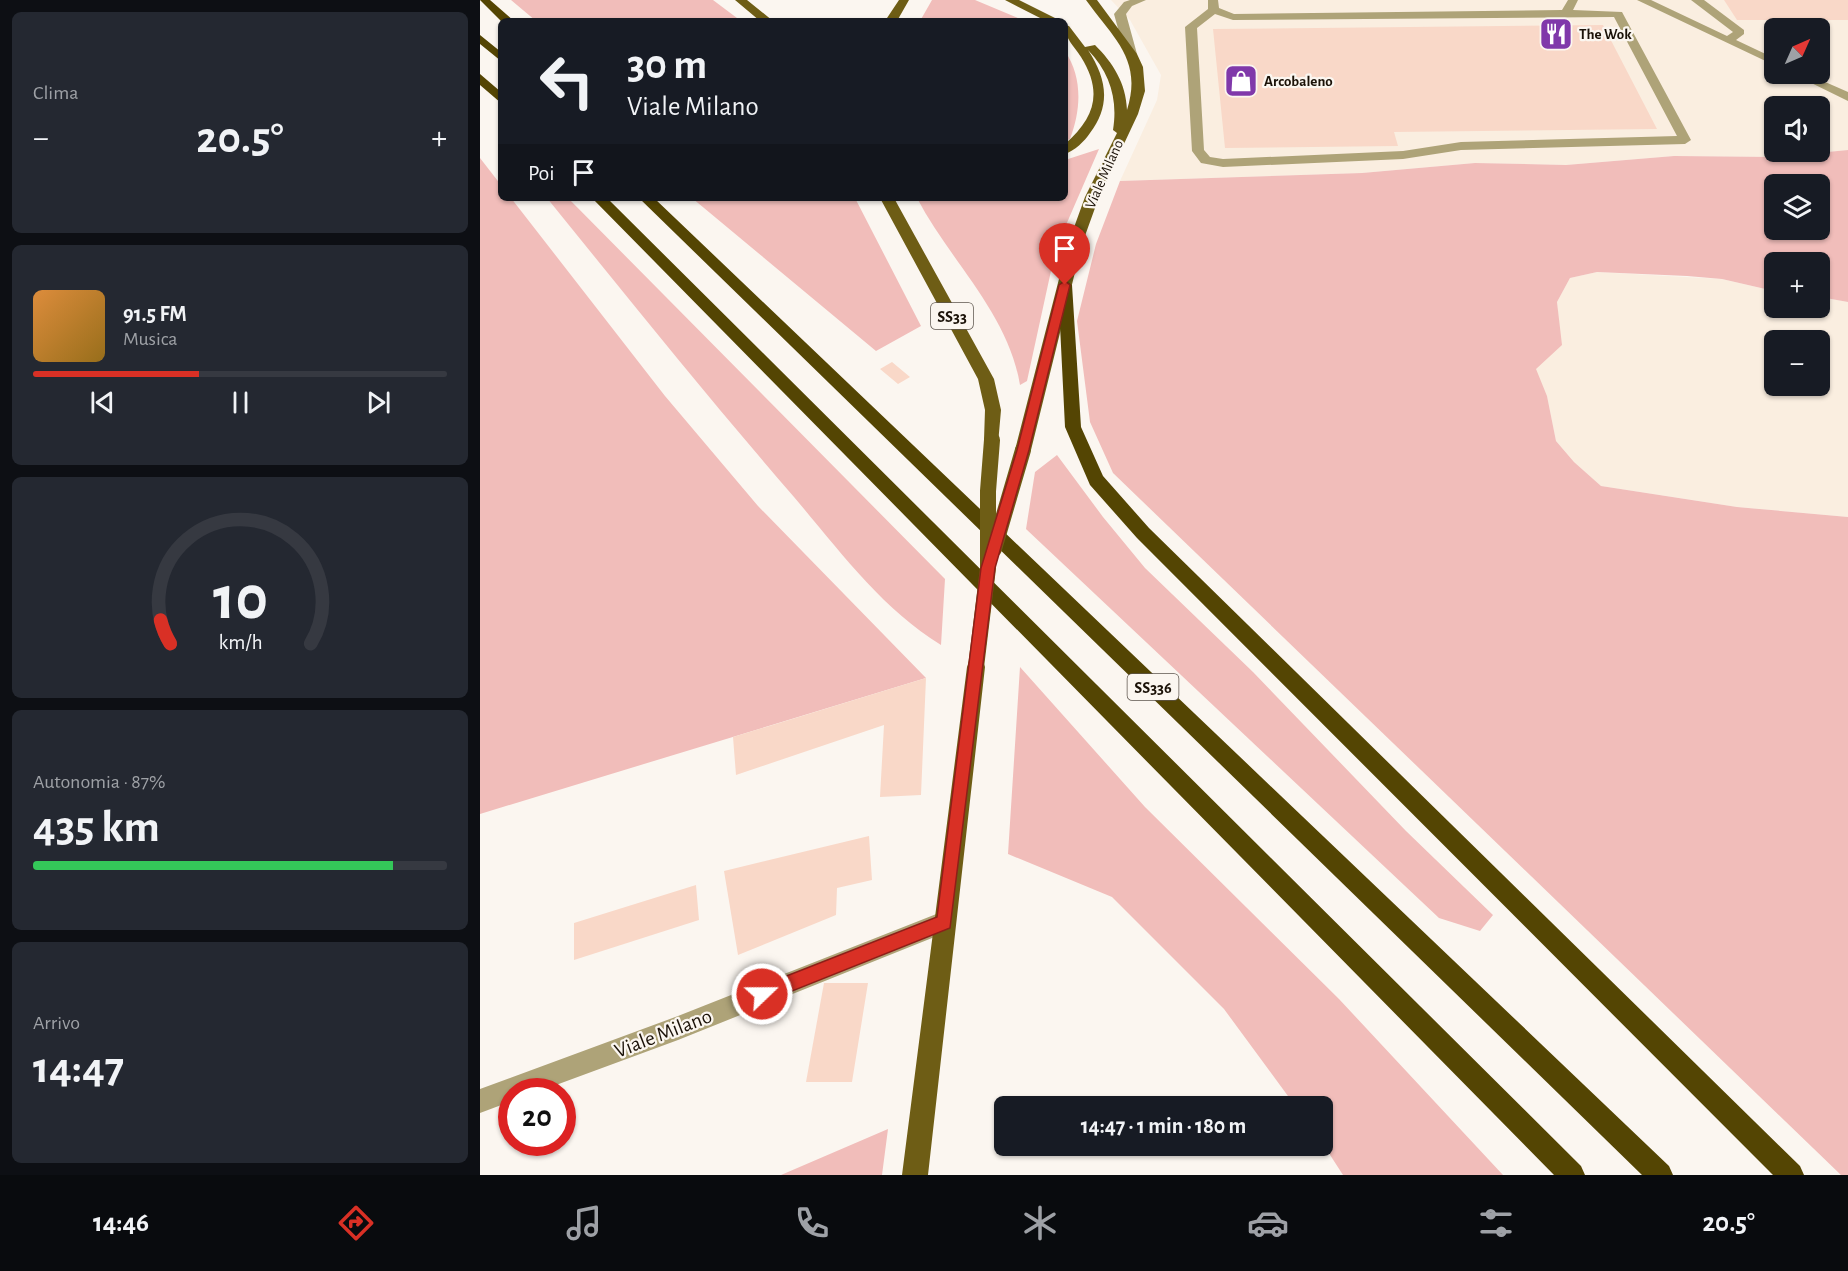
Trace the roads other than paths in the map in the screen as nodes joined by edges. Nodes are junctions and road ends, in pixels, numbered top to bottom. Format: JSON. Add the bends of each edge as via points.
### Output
{"nodes":[{"id":1,"x":484,"y":0,"type":"edge"},
{"id":2,"x":740,"y":0,"type":"edge"},
{"id":3,"x":904,"y":0,"type":"edge"},
{"id":4,"x":1010,"y":0,"type":"edge"},
{"id":5,"x":1091,"y":0,"type":"edge"},
{"id":6,"x":1141,"y":0,"type":"edge"},
{"id":7,"x":1573,"y":0,"type":"edge"},
{"id":8,"x":1642,"y":0,"type":"edge"},
{"id":9,"x":1696,"y":0,"type":"edge"},
{"id":10,"x":1214,"y":5,"type":"edge"},
{"id":11,"x":1566,"y":13,"type":"junction"},
{"id":12,"x":505,"y":18,"type":"edge"},
{"id":13,"x":763,"y":18,"type":"edge"},
{"id":14,"x":893,"y":18,"type":"edge"},
{"id":15,"x":1049,"y":18,"type":"edge"},
{"id":16,"x":1068,"y":30,"type":"edge"},
{"id":17,"x":1068,"y":32,"type":"edge"},
{"id":18,"x":480,"y":38,"type":"edge"},
{"id":19,"x":1728,"y":40,"type":"junction"},
{"id":20,"x":1131,"y":54,"type":"junction"},
{"id":21,"x":498,"y":55,"type":"edge"},
{"id":22,"x":1764,"y":57,"type":"edge"},
{"id":23,"x":480,"y":78,"type":"edge"},
{"id":24,"x":1820,"y":84,"type":"edge"},
{"id":25,"x":498,"y":96,"type":"edge"},
{"id":26,"x":1848,"y":97,"type":"edge"},
{"id":27,"x":1068,"y":147,"type":"edge"},
{"id":28,"x":1114,"y":149,"type":"junction"},
{"id":29,"x":602,"y":201,"type":"edge"},
{"id":30,"x":649,"y":201,"type":"edge"},
{"id":31,"x":889,"y":201,"type":"edge"},
{"id":32,"x":1065,"y":285,"type":"junction"},
{"id":33,"x":988,"y":568,"type":"junction"},
{"id":34,"x":944,"y":922,"type":"junction"},
{"id":35,"x":480,"y":1101,"type":"edge"},
{"id":36,"x":915,"y":1175,"type":"edge"},
{"id":37,"x":1572,"y":1175,"type":"edge"},
{"id":38,"x":1660,"y":1175,"type":"edge"},
{"id":39,"x":1791,"y":1175,"type":"edge"}],
"edges":[{"from":1,"to":12,"type":"highway"},
{"from":2,"to":13,"type":"main road"},
{"from":3,"to":14,"type":"main road"},
{"from":4,"to":15,"type":"main road"},
{"from":5,"to":20,"type":"main road","name":"Viale Milano","number":"SS33"},
{"from":6,"to":20,"type":"street","via":[[1128,4],[1120,14]]},
{"from":7,"to":11,"type":"street"},
{"from":8,"to":19,"type":"street"},
{"from":9,"to":19,"type":"street","via":[[1740,32]]},
{"from":10,"to":11,"type":"street","via":[[1233,17]]},
{"from":10,"to":11,"type":"street","via":[[1191,27],[1198,151],[1206,160],[1223,163],[1403,155],[1461,146],[1686,140],[1618,14]]},
{"from":16,"to":28,"type":"main road","via":[[1097,53],[1117,85],[1122,109]]},
{"from":17,"to":27,"type":"main road","via":[[1092,62],[1100,93],[1092,124]]},
{"from":18,"to":21,"type":"highway"},
{"from":19,"to":22,"type":"street"},
{"from":20,"to":28,"type":"main road","name":"Viale Milano","number":"SS33","via":[[1137,67],[1139,91]]},
{"from":23,"to":25,"type":"highway"},
{"from":24,"to":26,"type":"street"},
{"from":28,"to":32,"type":"main road","name":"Viale Milano","number":"SS33","via":[[1092,197]]},
{"from":29,"to":37,"type":"highway","number":"SS336"},
{"from":30,"to":38,"type":"highway","number":"SS336"},
{"from":31,"to":33,"type":"main road","name":"Viale Milano","number":"SS33","bridge":true,"via":[[986,379],[993,410]]},
{"from":32,"to":33,"type":"main road","name":"Viale Milano","number":"SS33","bridge":true},
{"from":32,"to":39,"type":"highway","via":[[1073,427],[1096,480],[1151,542]]},
{"from":33,"to":34,"type":"main road","name":"Viale Milano","number":"SS33","bridge":true},
{"from":34,"to":35,"type":"street","name":"Viale Milano","via":[[678,1028]]},
{"from":34,"to":36,"type":"main road","name":"Viale Milano","number":"SS33"}]}
